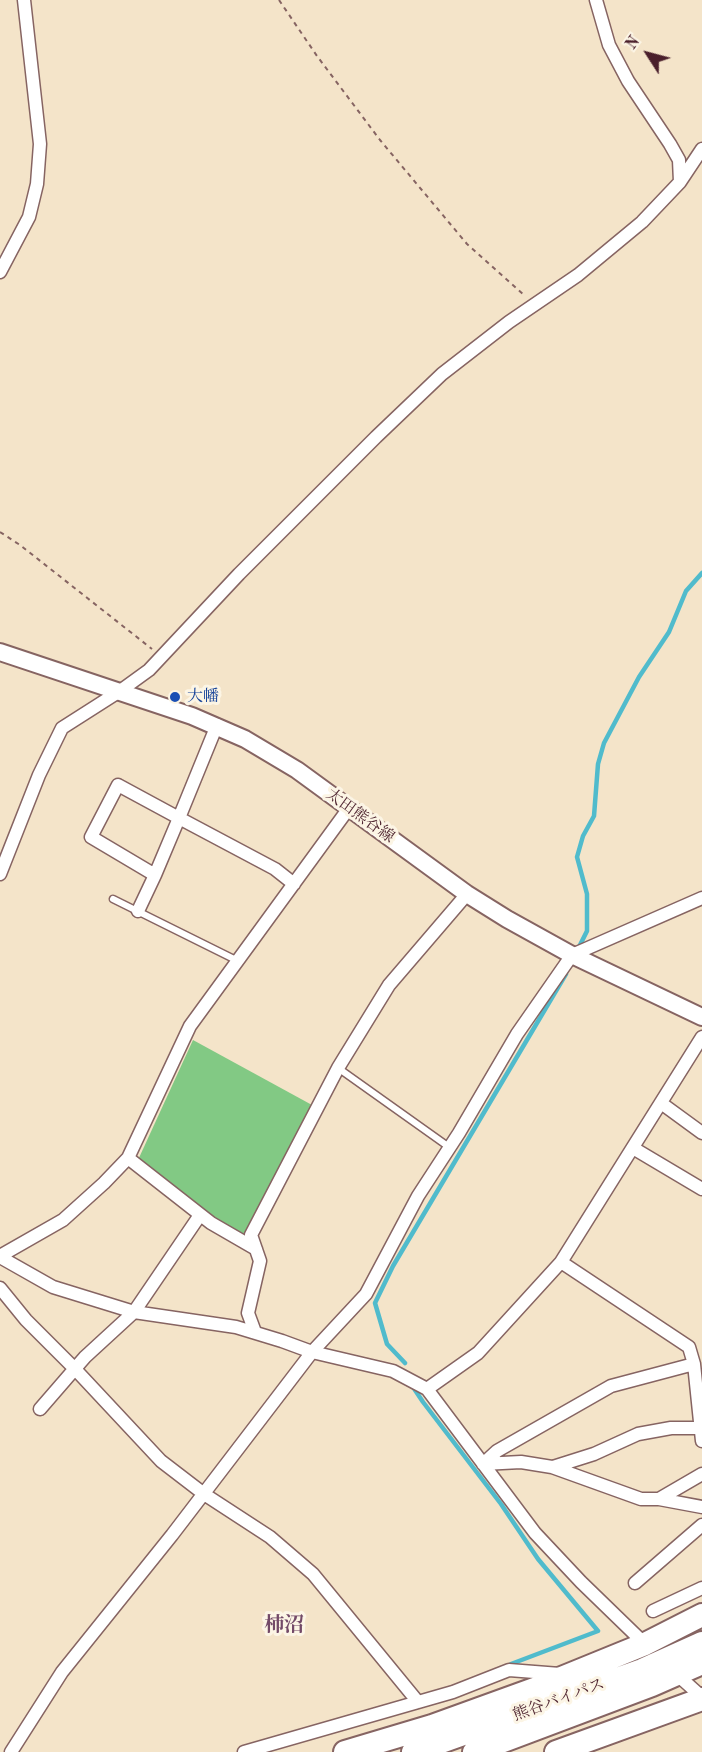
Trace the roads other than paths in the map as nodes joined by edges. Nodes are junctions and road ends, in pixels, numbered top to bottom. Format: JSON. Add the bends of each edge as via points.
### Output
{"nodes":[{"id":1,"x":24,"y":0,"type":"edge"},
{"id":2,"x":596,"y":0,"type":"edge"},
{"id":3,"x":702,"y":149,"type":"edge"},
{"id":4,"x":680,"y":182,"type":"junction"},
{"id":5,"x":0,"y":272,"type":"edge"},
{"id":6,"x":0,"y":652,"type":"edge"},
{"id":7,"x":120,"y":691,"type":"junction"},
{"id":8,"x":218,"y":725,"type":"junction"},
{"id":9,"x":349,"y":808,"type":"junction"},
{"id":10,"x":179,"y":818,"type":"junction"},
{"id":11,"x":0,"y":874,"type":"edge"},
{"id":12,"x":155,"y":875,"type":"junction"},
{"id":13,"x":294,"y":884,"type":"junction"},
{"id":14,"x":468,"y":894,"type":"junction"},
{"id":15,"x":702,"y":898,"type":"edge"},
{"id":16,"x":113,"y":899,"type":"dead end"},
{"id":17,"x":138,"y":911,"type":"junction"},
{"id":18,"x":572,"y":955,"type":"junction"},
{"id":19,"x":238,"y":961,"type":"junction"},
{"id":20,"x":702,"y":1017,"type":"edge"},
{"id":21,"x":702,"y":1036,"type":"edge"},
{"id":22,"x":338,"y":1068,"type":"junction"},
{"id":23,"x":661,"y":1103,"type":"junction"},
{"id":24,"x":702,"y":1132,"type":"edge"},
{"id":25,"x":449,"y":1148,"type":"junction"},
{"id":26,"x":633,"y":1148,"type":"junction"},
{"id":27,"x":128,"y":1158,"type":"junction"},
{"id":28,"x":702,"y":1189,"type":"edge"},
{"id":29,"x":200,"y":1215,"type":"junction"},
{"id":30,"x":256,"y":1250,"type":"junction"},
{"id":31,"x":0,"y":1257,"type":"edge"},
{"id":32,"x":561,"y":1262,"type":"junction"},
{"id":33,"x":0,"y":1288,"type":"edge"},
{"id":34,"x":134,"y":1312,"type":"junction"},
{"id":35,"x":255,"y":1332,"type":"junction"},
{"id":36,"x":312,"y":1352,"type":"junction"},
{"id":37,"x":694,"y":1364,"type":"junction"},
{"id":38,"x":75,"y":1369,"type":"junction"},
{"id":39,"x":427,"y":1389,"type":"junction"},
{"id":40,"x":40,"y":1409,"type":"dead end"},
{"id":41,"x":701,"y":1435,"type":"edge"},
{"id":42,"x":483,"y":1464,"type":"junction"},
{"id":43,"x":552,"y":1467,"type":"junction"},
{"id":44,"x":702,"y":1474,"type":"edge"},
{"id":45,"x":204,"y":1494,"type":"junction"},
{"id":46,"x":659,"y":1499,"type":"junction"},
{"id":47,"x":702,"y":1507,"type":"edge"},
{"id":48,"x":702,"y":1525,"type":"edge"},
{"id":49,"x":635,"y":1582,"type":"dead end"},
{"id":50,"x":702,"y":1588,"type":"edge"},
{"id":51,"x":653,"y":1611,"type":"dead end"},
{"id":52,"x":702,"y":1615,"type":"edge"},
{"id":53,"x":702,"y":1642,"type":"edge"},
{"id":54,"x":645,"y":1644,"type":"junction"},
{"id":55,"x":702,"y":1663,"type":"edge"},
{"id":56,"x":669,"y":1667,"type":"junction"},
{"id":57,"x":570,"y":1674,"type":"junction"},
{"id":58,"x":702,"y":1698,"type":"edge"},
{"id":59,"x":417,"y":1702,"type":"junction"},
{"id":60,"x":11,"y":1752,"type":"edge"},
{"id":61,"x":244,"y":1752,"type":"edge"},
{"id":62,"x":345,"y":1752,"type":"edge"},
{"id":63,"x":413,"y":1752,"type":"edge"},
{"id":64,"x":474,"y":1752,"type":"edge"},
{"id":65,"x":556,"y":1752,"type":"edge"}],
"edges":[{"from":1,"to":5,"type":"street","via":[[40,144],[37,184],[29,217]]},
{"from":2,"to":4,"type":"street","via":[[609,45],[679,160]]},
{"from":3,"to":4,"type":"street"},
{"from":4,"to":7,"type":"street","via":[[642,222],[578,274],[509,321],[442,374],[239,574],[149,670]]},
{"from":6,"to":7,"type":"main road","name":"太田熊谷線"},
{"from":7,"to":8,"type":"main road","name":"太田熊谷線"},
{"from":7,"to":11,"type":"street","via":[[62,728]]},
{"from":8,"to":9,"type":"main road","name":"太田熊谷線","via":[[271,753]]},
{"from":8,"to":10,"type":"street"},
{"from":9,"to":13,"type":"street"},
{"from":9,"to":14,"type":"main road","name":"太田熊谷線"},
{"from":10,"to":12,"type":"street"},
{"from":10,"to":12,"type":"street","via":[[118,785],[91,837]]},
{"from":10,"to":13,"type":"street","via":[[275,869]]},
{"from":12,"to":17,"type":"street"},
{"from":13,"to":19,"type":"street"},
{"from":14,"to":18,"type":"main road","name":"太田熊谷線"},
{"from":14,"to":22,"type":"street","via":[[389,986]]},
{"from":15,"to":18,"type":"street"},
{"from":16,"to":17,"type":"lane"},
{"from":17,"to":19,"type":"lane"},
{"from":18,"to":20,"type":"main road","name":"太田熊谷線"},
{"from":18,"to":25,"type":"street","via":[[517,1034]]},
{"from":19,"to":27,"type":"street","via":[[190,1026]]},
{"from":21,"to":23,"type":"street"},
{"from":22,"to":25,"type":"lane"},
{"from":22,"to":30,"type":"street","via":[[251,1235]]},
{"from":23,"to":24,"type":"street"},
{"from":23,"to":26,"type":"street"},
{"from":25,"to":36,"type":"street","via":[[418,1196],[366,1294]]},
{"from":26,"to":28,"type":"street"},
{"from":26,"to":32,"type":"street"},
{"from":27,"to":29,"type":"street"},
{"from":27,"to":31,"type":"street","via":[[63,1220]]},
{"from":29,"to":30,"type":"street"},
{"from":29,"to":34,"type":"street"},
{"from":30,"to":35,"type":"street","via":[[260,1260],[248,1314]]},
{"from":31,"to":34,"type":"street","via":[[53,1287]]},
{"from":32,"to":37,"type":"street","via":[[689,1347]]},
{"from":32,"to":39,"type":"street","via":[[478,1353]]},
{"from":33,"to":38,"type":"street"},
{"from":34,"to":35,"type":"street"},
{"from":34,"to":38,"type":"street"},
{"from":35,"to":36,"type":"street"},
{"from":36,"to":39,"type":"street","via":[[393,1371]]},
{"from":36,"to":45,"type":"street"},
{"from":37,"to":41,"type":"street"},
{"from":37,"to":42,"type":"street","via":[[611,1386],[497,1451]]},
{"from":38,"to":40,"type":"street"},
{"from":38,"to":45,"type":"street","via":[[161,1461]]},
{"from":39,"to":42,"type":"street"},
{"from":41,"to":43,"type":"street","via":[[671,1428],[638,1434]]},
{"from":42,"to":43,"type":"street","via":[[521,1462]]},
{"from":42,"to":54,"type":"street","via":[[535,1533]]},
{"from":43,"to":46,"type":"street","via":[[641,1499]]},
{"from":44,"to":46,"type":"street"},
{"from":45,"to":59,"type":"street","via":[[270,1537],[313,1574]]},
{"from":45,"to":60,"type":"street","via":[[62,1672]]},
{"from":46,"to":47,"type":"street"},
{"from":48,"to":49,"type":"street"},
{"from":50,"to":51,"type":"street"},
{"from":52,"to":54,"type":"highway"},
{"from":53,"to":56,"type":"highway","name":"熊谷バイパス"},
{"from":54,"to":56,"type":"street"},
{"from":54,"to":57,"type":"highway"},
{"from":55,"to":56,"type":"highway","name":"熊谷バイパス"},
{"from":56,"to":58,"type":"street"},
{"from":56,"to":63,"type":"highway","name":"熊谷バイパス","via":[[620,1678]]},
{"from":56,"to":64,"type":"highway","name":"熊谷バイパス"},
{"from":57,"to":59,"type":"street","via":[[509,1670]]},
{"from":57,"to":62,"type":"highway","via":[[432,1726]]},
{"from":58,"to":65,"type":"highway"},
{"from":59,"to":61,"type":"street"}]}
